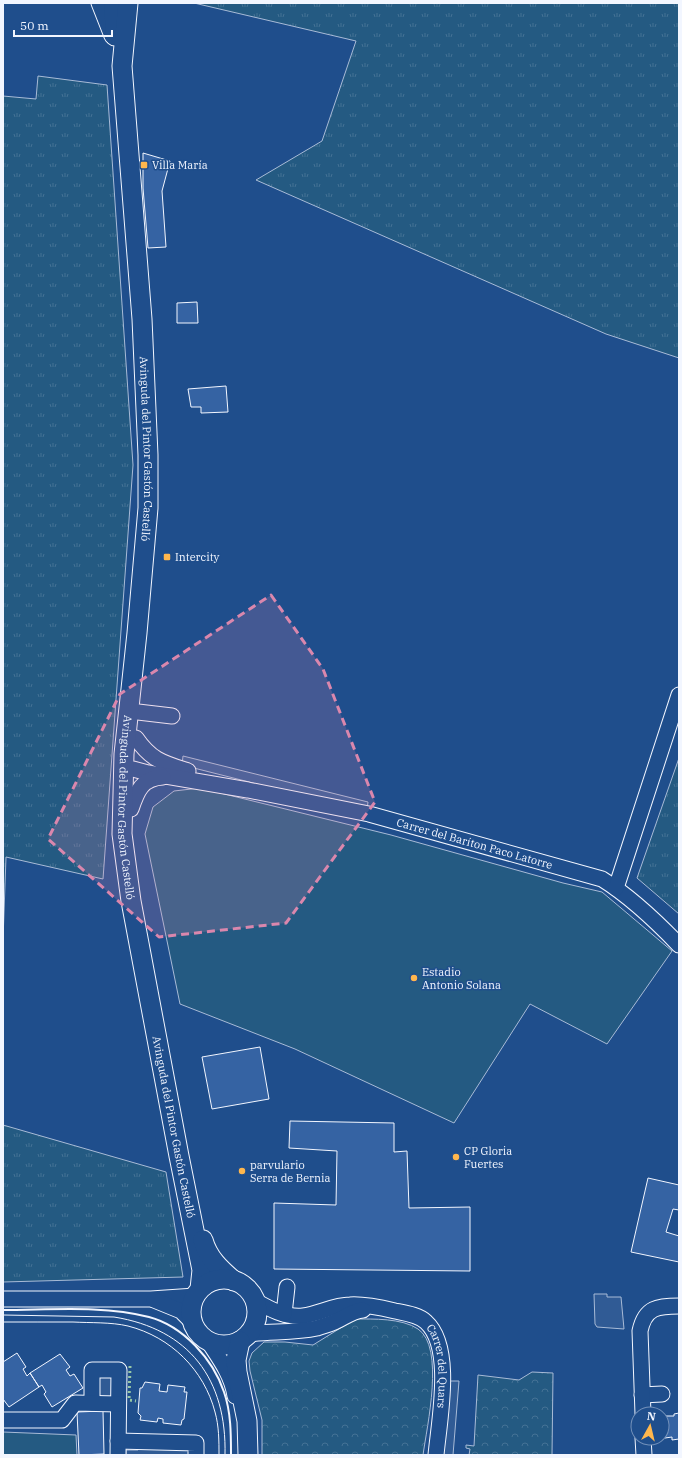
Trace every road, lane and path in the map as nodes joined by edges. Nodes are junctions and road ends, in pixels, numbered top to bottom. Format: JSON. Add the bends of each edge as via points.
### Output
{"nodes":[{"id":1,"x":99,"y":3,"type":"edge"},
{"id":2,"x":114,"y":3,"type":"edge"},
{"id":3,"x":128,"y":3,"type":"edge"},
{"id":4,"x":120,"y":59,"type":"junction"},
{"id":5,"x":142,"y":319,"type":"junction"},
{"id":6,"x":679,"y":695,"type":"edge"},
{"id":7,"x":138,"y":712,"type":"junction"},
{"id":8,"x":172,"y":716,"type":"dead end"},
{"id":9,"x":131,"y":735,"type":"junction"},
{"id":10,"x":133,"y":769,"type":"junction"},
{"id":11,"x":172,"y":776,"type":"junction"},
{"id":12,"x":248,"y":790,"type":"junction"},
{"id":13,"x":131,"y":809,"type":"junction"},
{"id":14,"x":616,"y":888,"type":"junction"},
{"id":15,"x":679,"y":945,"type":"edge"},
{"id":16,"x":234,"y":1281,"type":"junction"},
{"id":17,"x":287,"y":1287,"type":"dead end"},
{"id":18,"x":198,"y":1293,"type":"junction"},
{"id":19,"x":3,"y":1299,"type":"edge"},
{"id":20,"x":151,"y":1299,"type":"junction"},
{"id":21,"x":254,"y":1300,"type":"junction"},
{"id":22,"x":679,"y":1306,"type":"edge"},
{"id":23,"x":387,"y":1309,"type":"junction"},
{"id":24,"x":284,"y":1314,"type":"junction"},
{"id":25,"x":193,"y":1323,"type":"junction"},
{"id":26,"x":244,"y":1338,"type":"junction"},
{"id":27,"x":208,"y":1341,"type":"junction"},
{"id":28,"x":662,"y":1394,"type":"dead end"},
{"id":29,"x":642,"y":1395,"type":"junction"},
{"id":30,"x":92,"y":1403,"type":"junction"},
{"id":31,"x":118,"y":1404,"type":"junction"},
{"id":32,"x":643,"y":1406,"type":"edge"},
{"id":33,"x":3,"y":1420,"type":"edge"},
{"id":34,"x":118,"y":1448,"type":"edge"},
{"id":35,"x":196,"y":1455,"type":"edge"},
{"id":36,"x":239,"y":1455,"type":"edge"},
{"id":37,"x":248,"y":1455,"type":"edge"},
{"id":38,"x":436,"y":1455,"type":"edge"}],
"edges":[{"from":1,"to":4,"type":"street","name":"Avinguda del Pintor Gastón Castelló"},
{"from":2,"to":4,"type":"main road","name":"Avinguda del Pintor Gastón Castelló","via":[[114,26]]},
{"from":3,"to":4,"type":"main road","name":"Avinguda del Pintor Gastón Castelló"},
{"from":4,"to":5,"type":"main road","name":"Avinguda del Pintor Gastón Castelló"},
{"from":5,"to":7,"type":"main road","name":"Avinguda del Pintor Gastón Castelló","via":[[154,423],[158,505],[148,632]]},
{"from":5,"to":9,"type":"main road","name":"Avinguda del Pintor Gastón Castelló","via":[[148,508]]},
{"from":6,"to":14,"type":"street"},
{"from":7,"to":8,"type":"street"},
{"from":7,"to":9,"type":"main road","name":"Avinguda del Pintor Gastón Castelló"},
{"from":9,"to":10,"type":"main road","name":"Avinguda del Pintor Gastón Castelló","via":[[129,765]]},
{"from":9,"to":12,"type":"street","name":"Carrer del Baríton Paco Latorre","via":[[161,762]]},
{"from":9,"to":18,"type":"main road","name":"Avinguda del Pintor Gastón Castelló","via":[[124,754],[122,827],[130,893],[202,1270]]},
{"from":10,"to":11,"type":"street","name":"Carrer del Baríton Paco Latorre"},
{"from":10,"to":13,"type":"main road","name":"Avinguda del Pintor Gastón Castelló"},
{"from":11,"to":12,"type":"street","name":"Carrer del Baríton Paco Latorre"},
{"from":11,"to":13,"type":"street","name":"Avinguda del Pintor Gastón Castelló","via":[[158,777],[146,782],[137,792]]},
{"from":12,"to":14,"type":"street","name":"Carrer del Baríton Paco Latorre","via":[[369,814],[602,879]]},
{"from":13,"to":16,"type":"main road","name":"Avinguda del Pintor Gastón Castelló","via":[[132,839],[147,940],[203,1238],[206,1250],[213,1261]]},
{"from":14,"to":15,"type":"street","name":"Carrer del Baríton Paco Latorre","via":[[657,922]]},
{"from":16,"to":18,"type":"main road","via":[[216,1280],[207,1284]]},
{"from":16,"to":21,"type":"main road","via":[[246,1288]]},
{"from":17,"to":24,"type":"street"},
{"from":18,"to":20,"type":"street"},
{"from":18,"to":25,"type":"main road","via":[[191,1311]]},
{"from":19,"to":20,"type":"street"},
{"from":20,"to":25,"type":"street","via":[[180,1311]]},
{"from":21,"to":24,"type":"street","name":"Carrer del Quars"},
{"from":21,"to":26,"type":"main road","via":[[256,1322]]},
{"from":22,"to":29,"type":"street","via":[[656,1308],[647,1314],[642,1323]]},
{"from":23,"to":24,"type":"street","name":"Carrer del Quars","via":[[350,1305],[302,1316]]},
{"from":23,"to":26,"type":"street","name":"Carrer del Quars","via":[[358,1311],[332,1323],[302,1330],[265,1332]]},
{"from":23,"to":38,"type":"street","name":"Carrer del Quars","via":[[426,1321],[438,1342],[442,1389]]},
{"from":25,"to":27,"type":"main road"},
{"from":26,"to":27,"type":"main road","via":[[224,1345]]},
{"from":26,"to":37,"type":"main road","via":[[236,1360],[247,1421]]},
{"from":27,"to":36,"type":"street","via":[[222,1362],[234,1390],[239,1428]]},
{"from":28,"to":29,"type":"street"},
{"from":29,"to":32,"type":"street"},
{"from":30,"to":31,"type":"street"},
{"from":30,"to":31,"type":"street","via":[[92,1370],[119,1370]]},
{"from":30,"to":33,"type":"street","via":[[75,1403],[62,1420]]},
{"from":31,"to":34,"type":"street"},
{"from":34,"to":35,"type":"street","via":[[196,1443]]}]}
